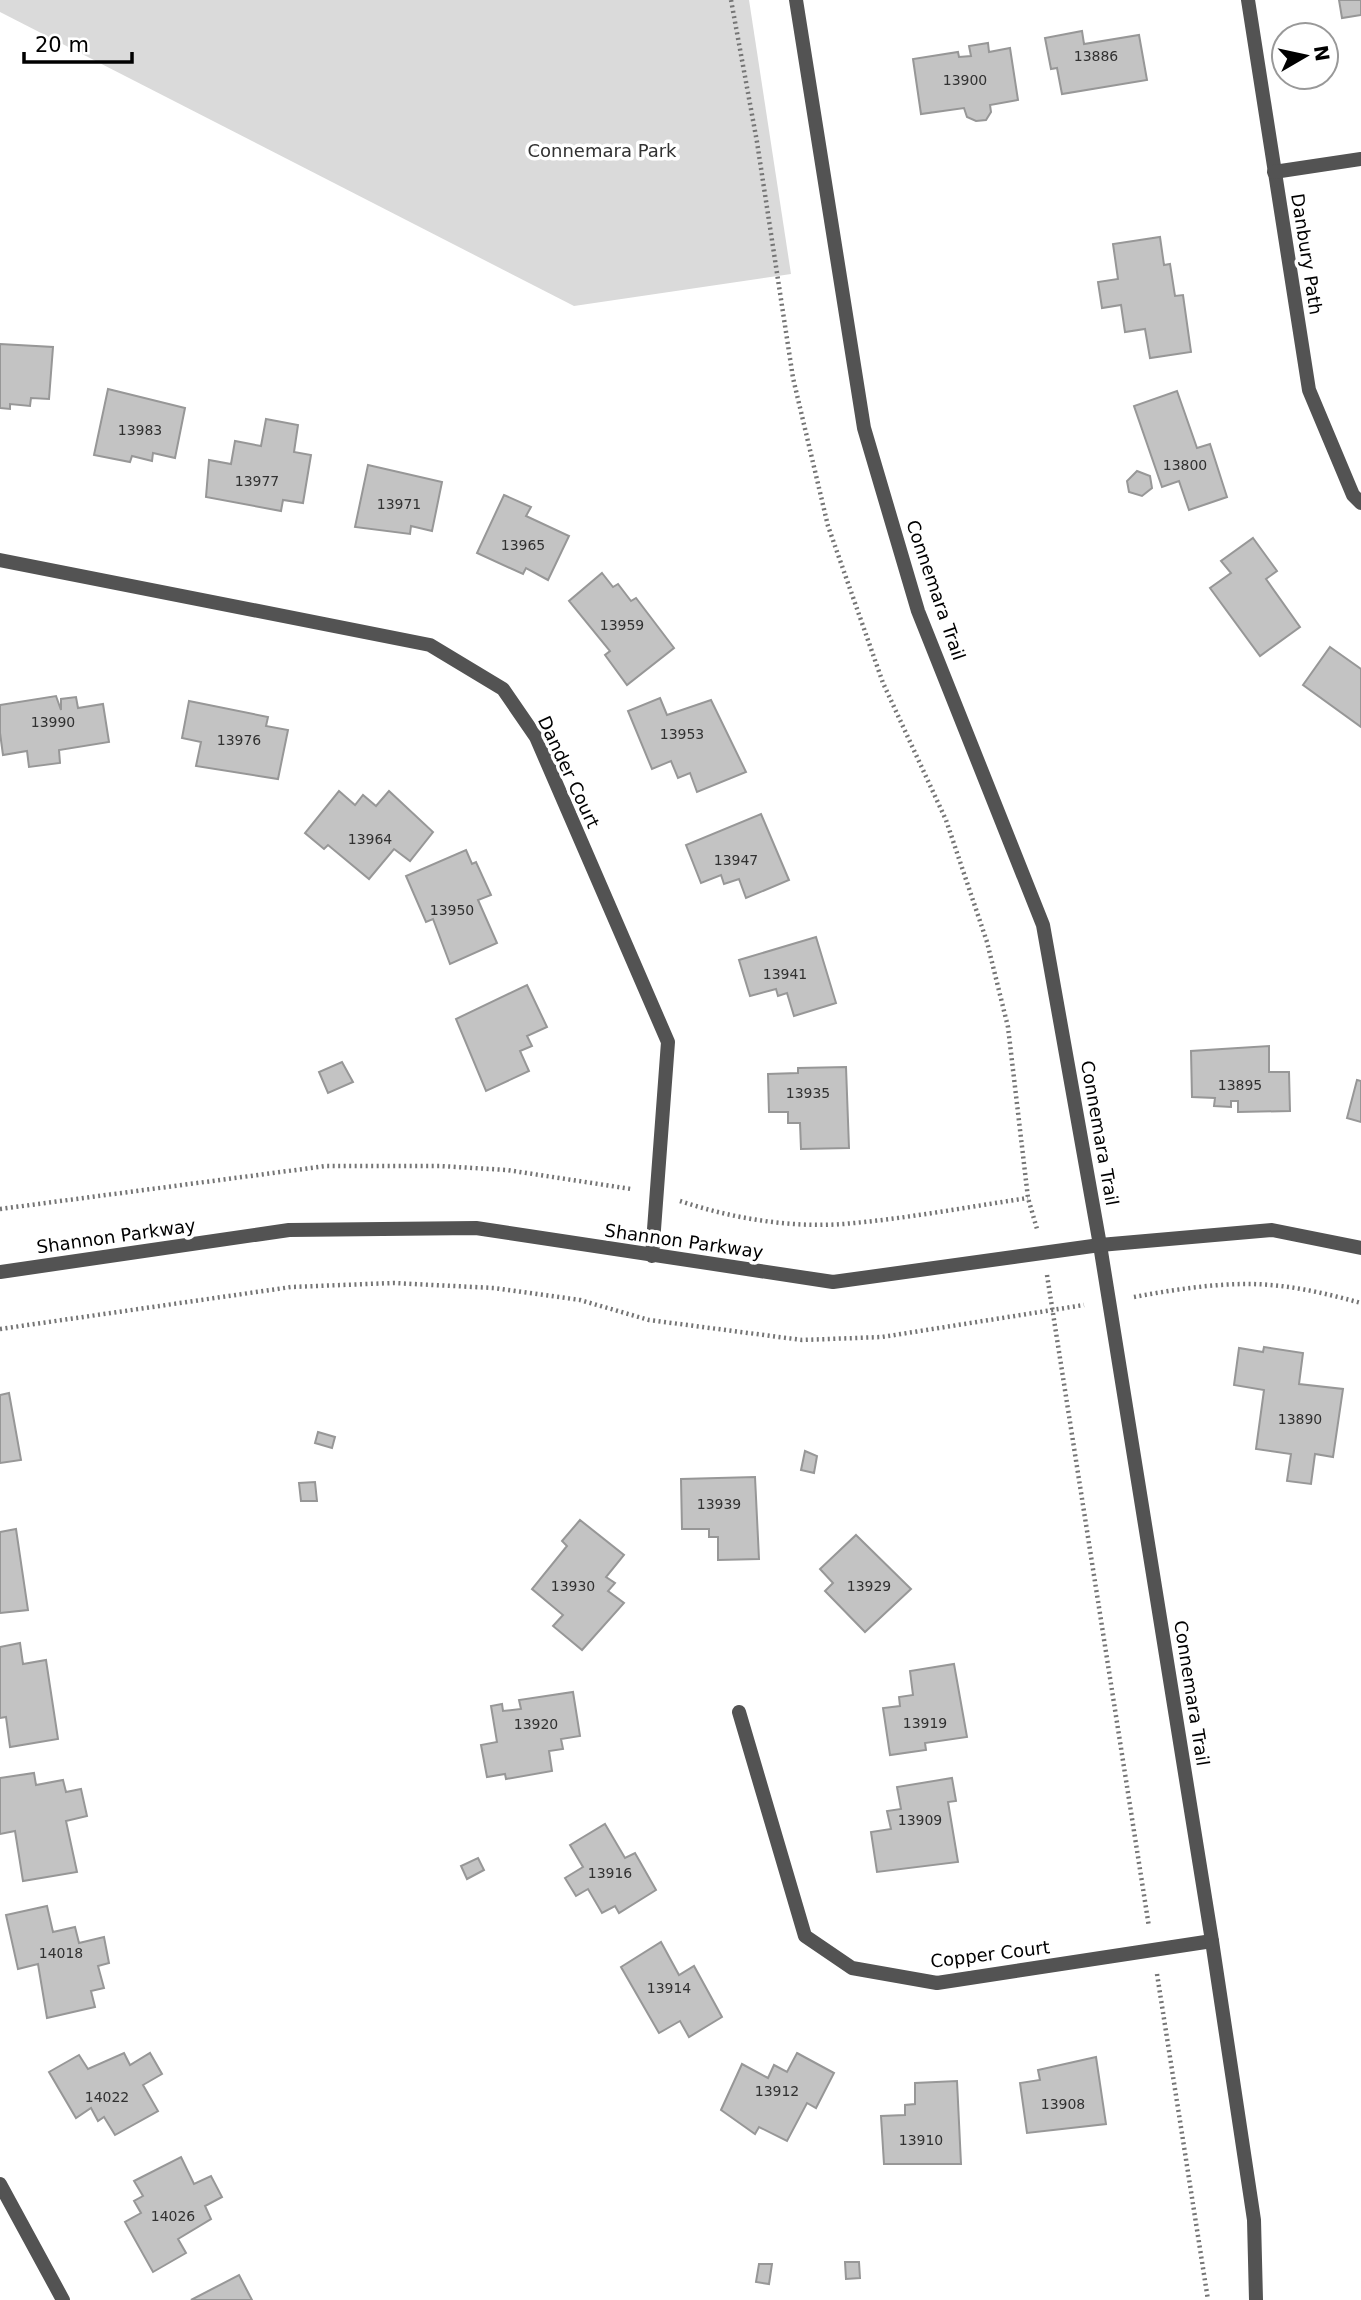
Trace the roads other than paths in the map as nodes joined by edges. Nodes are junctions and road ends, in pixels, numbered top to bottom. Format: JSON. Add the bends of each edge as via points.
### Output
{"nodes":[{"id":1,"x":796,"y":0,"type":"edge"},
{"id":2,"x":1248,"y":0,"type":"edge"},
{"id":3,"x":1361,"y":159,"type":"edge"},
{"id":4,"x":1274,"y":172,"type":"junction"},
{"id":5,"x":1361,"y":503,"type":"edge"},
{"id":6,"x":0,"y":560,"type":"edge"},
{"id":7,"x":1100,"y":1245,"type":"junction"},
{"id":8,"x":1361,"y":1248,"type":"edge"},
{"id":9,"x":652,"y":1256,"type":"junction"},
{"id":10,"x":0,"y":1272,"type":"edge"},
{"id":11,"x":739,"y":1712,"type":"dead end"},
{"id":12,"x":1212,"y":1941,"type":"junction"},
{"id":13,"x":0,"y":2184,"type":"edge"},
{"id":14,"x":63,"y":2300,"type":"edge"},
{"id":15,"x":1256,"y":2300,"type":"edge"}],
"edges":[{"from":1,"to":7,"type":"street","name":"Connemara Trail","via":[[864,428],[918,611],[1044,925]]},
{"from":2,"to":4,"type":"street","name":"Danbury Path"},
{"from":3,"to":4,"type":"street"},
{"from":4,"to":5,"type":"street","name":"Danbury Path","via":[[1309,390],[1353,495]]},
{"from":6,"to":9,"type":"street","name":"Dander Court","via":[[430,645],[503,689],[536,737],[667,1042]]},
{"from":7,"to":8,"type":"street","name":"Shannon Parkway","via":[[1272,1230]]},
{"from":7,"to":9,"type":"street","name":"Shannon Parkway","via":[[832,1282]]},
{"from":7,"to":12,"type":"street","name":"Connemara Trail"},
{"from":9,"to":10,"type":"street","name":"Shannon Parkway","via":[[476,1228],[289,1230]]},
{"from":11,"to":12,"type":"street","name":"Copper Court","via":[[805,1936],[852,1968],[937,1983]]},
{"from":12,"to":15,"type":"street","name":"Connemara Trail","via":[[1254,2220]]},
{"from":13,"to":14,"type":"street"}]}
